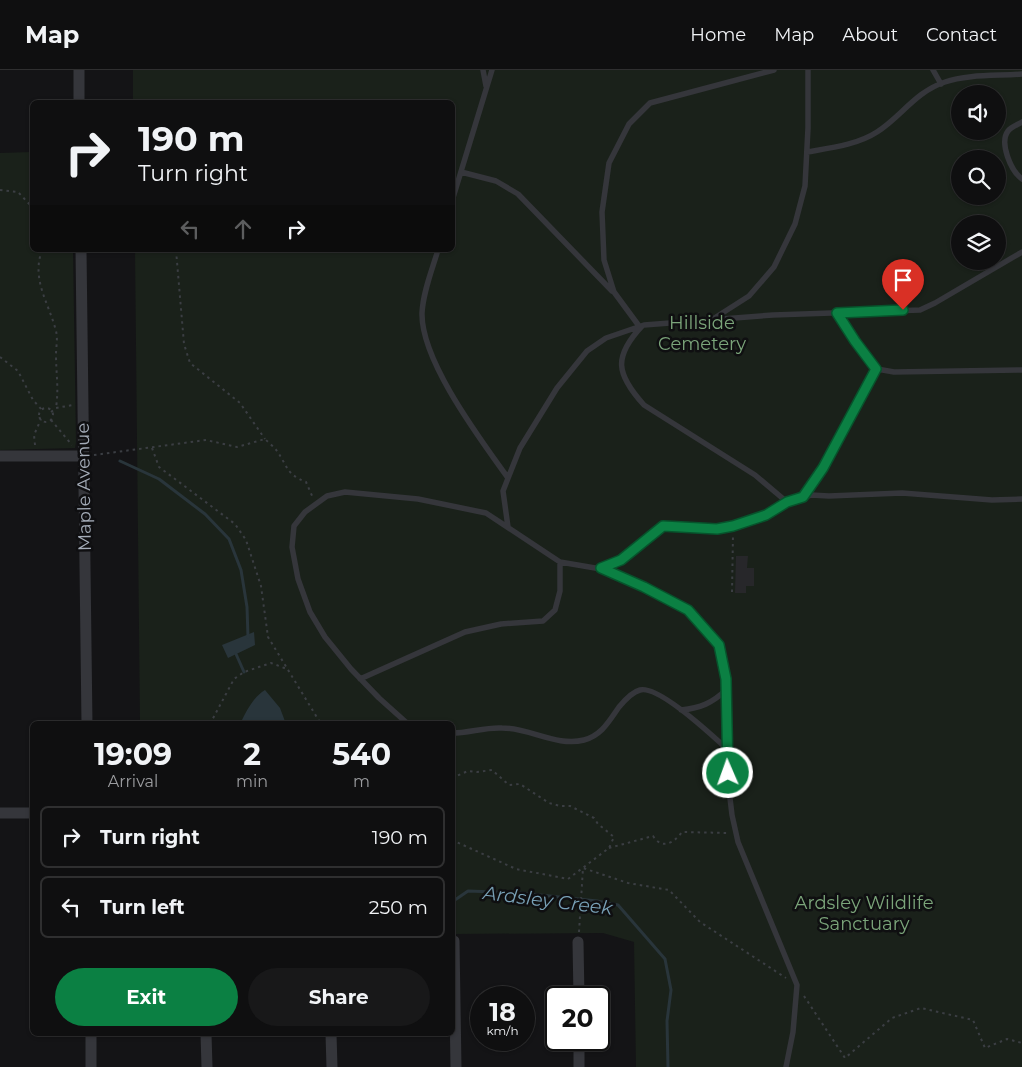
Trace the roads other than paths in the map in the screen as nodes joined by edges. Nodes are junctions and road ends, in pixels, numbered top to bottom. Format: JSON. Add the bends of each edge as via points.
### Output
{"nodes":[{"id":1,"x":79,"y":70,"type":"edge"},
{"id":2,"x":483,"y":70,"type":"edge"},
{"id":3,"x":492,"y":70,"type":"edge"},
{"id":4,"x":774,"y":70,"type":"edge"},
{"id":5,"x":808,"y":70,"type":"edge"},
{"id":6,"x":932,"y":70,"type":"edge"},
{"id":7,"x":999,"y":73,"type":"edge"},
{"id":8,"x":1022,"y":74,"type":"edge"},
{"id":9,"x":941,"y":84,"type":"junction"},
{"id":10,"x":486,"y":88,"type":"junction"},
{"id":11,"x":80,"y":100,"type":"edge"},
{"id":12,"x":1022,"y":122,"type":"edge"},
{"id":13,"x":807,"y":152,"type":"junction"},
{"id":14,"x":461,"y":172,"type":"junction"},
{"id":15,"x":1022,"y":179,"type":"edge"},
{"id":16,"x":455,"y":191,"type":"edge"},
{"id":17,"x":82,"y":252,"type":"edge"},
{"id":18,"x":437,"y":252,"type":"edge"},
{"id":19,"x":1022,"y":252,"type":"edge"},
{"id":20,"x":614,"y":292,"type":"junction"},
{"id":21,"x":837,"y":313,"type":"junction"},
{"id":22,"x":712,"y":320,"type":"junction"},
{"id":23,"x":641,"y":325,"type":"junction"},
{"id":24,"x":876,"y":369,"type":"junction"},
{"id":25,"x":1022,"y":370,"type":"edge"},
{"id":26,"x":79,"y":452,"type":"junction"},
{"id":27,"x":0,"y":456,"type":"edge"},
{"id":28,"x":508,"y":478,"type":"junction"},
{"id":29,"x":803,"y":497,"type":"junction"},
{"id":30,"x":1022,"y":499,"type":"edge"},
{"id":31,"x":787,"y":502,"type":"junction"},
{"id":32,"x":508,"y":527,"type":"junction"},
{"id":33,"x":560,"y":562,"type":"junction"},
{"id":34,"x":601,"y":568,"type":"junction"},
{"id":35,"x":360,"y":679,"type":"junction"},
{"id":36,"x":726,"y":690,"type":"junction"},
{"id":37,"x":681,"y":710,"type":"junction"},
{"id":38,"x":87,"y":721,"type":"edge"},
{"id":39,"x":405,"y":721,"type":"edge"},
{"id":40,"x":455,"y":733,"type":"edge"},
{"id":41,"x":727,"y":749,"type":"junction"},
{"id":42,"x":30,"y":812,"type":"edge"},
{"id":43,"x":0,"y":813,"type":"edge"},
{"id":44,"x":578,"y":942,"type":"road end"},
{"id":45,"x":578,"y":986,"type":"edge"},
{"id":46,"x":455,"y":1004,"type":"edge"},
{"id":47,"x":91,"y":1036,"type":"edge"},
{"id":48,"x":206,"y":1036,"type":"edge"},
{"id":49,"x":331,"y":1036,"type":"edge"},
{"id":50,"x":579,"y":1051,"type":"edge"},
{"id":51,"x":91,"y":1067,"type":"edge"},
{"id":52,"x":207,"y":1067,"type":"edge"},
{"id":53,"x":332,"y":1067,"type":"edge"},
{"id":54,"x":456,"y":1067,"type":"edge"},
{"id":55,"x":579,"y":1067,"type":"edge"},
{"id":56,"x":786,"y":1067,"type":"edge"}],
"edges":[{"from":1,"to":11,"type":"street"},
{"from":2,"to":10,"type":"lane"},
{"from":3,"to":10,"type":"lane"},
{"from":4,"to":20,"type":"lane","via":[[650,103],[629,124],[610,163],[602,212],[604,260]]},
{"from":5,"to":13,"type":"lane"},
{"from":6,"to":9,"type":"lane"},
{"from":7,"to":8,"type":"lane"},
{"from":7,"to":9,"type":"lane"},
{"from":9,"to":13,"type":"lane","via":[[907,104],[876,133]]},
{"from":10,"to":14,"type":"lane"},
{"from":12,"to":15,"type":"lane","via":[[1008,131],[1005,137],[1006,152]]},
{"from":13,"to":22,"type":"lane","via":[[805,186],[795,224],[774,267],[749,296]]},
{"from":14,"to":16,"type":"lane"},
{"from":14,"to":20,"type":"lane","via":[[496,181],[518,194]]},
{"from":17,"to":26,"type":"street","name":"Maple Avenue"},
{"from":18,"to":28,"type":"lane","via":[[424,296],[424,332],[463,414]]},
{"from":19,"to":21,"type":"lane","via":[[920,310]]},
{"from":20,"to":23,"type":"lane"},
{"from":21,"to":22,"type":"lane"},
{"from":21,"to":24,"type":"lane"},
{"from":22,"to":23,"type":"lane"},
{"from":23,"to":28,"type":"lane","via":[[606,338],[587,351],[543,410],[520,448]]},
{"from":23,"to":31,"type":"lane","via":[[628,341],[621,361],[623,376],[631,391],[644,405],[755,475]]},
{"from":24,"to":25,"type":"lane","via":[[894,372]]},
{"from":24,"to":29,"type":"lane","via":[[823,468]]},
{"from":26,"to":27,"type":"street"},
{"from":26,"to":38,"type":"street","name":"Maple Avenue"},
{"from":28,"to":32,"type":"lane","via":[[503,491]]},
{"from":29,"to":30,"type":"lane","via":[[902,493]]},
{"from":29,"to":31,"type":"lane"},
{"from":31,"to":34,"type":"lane","via":[[766,515],[733,526],[717,529],[663,526],[621,560]]},
{"from":32,"to":33,"type":"lane"},
{"from":32,"to":35,"type":"lane","via":[[486,513],[418,499],[345,492],[327,496],[305,512],[294,526],[292,547],[298,579],[310,612],[325,638]]},
{"from":33,"to":34,"type":"lane"},
{"from":33,"to":35,"type":"lane","via":[[560,591],[555,610],[543,621],[501,624],[465,632]]},
{"from":34,"to":36,"type":"lane","via":[[688,610],[719,645]]},
{"from":35,"to":39,"type":"lane"},
{"from":36,"to":37,"type":"lane","via":[[697,709]]},
{"from":36,"to":41,"type":"lane"},
{"from":37,"to":40,"type":"lane","via":[[652,692],[641,690],[621,705],[600,732],[586,740],[567,743],[500,728]]},
{"from":37,"to":41,"type":"lane"},
{"from":41,"to":56,"type":"lane","via":[[736,832],[797,985]]},
{"from":42,"to":43,"type":"street"},
{"from":44,"to":45,"type":"street"},
{"from":46,"to":54,"type":"street"},
{"from":47,"to":51,"type":"street"},
{"from":48,"to":52,"type":"street"},
{"from":49,"to":53,"type":"street"},
{"from":50,"to":55,"type":"street"}]}
